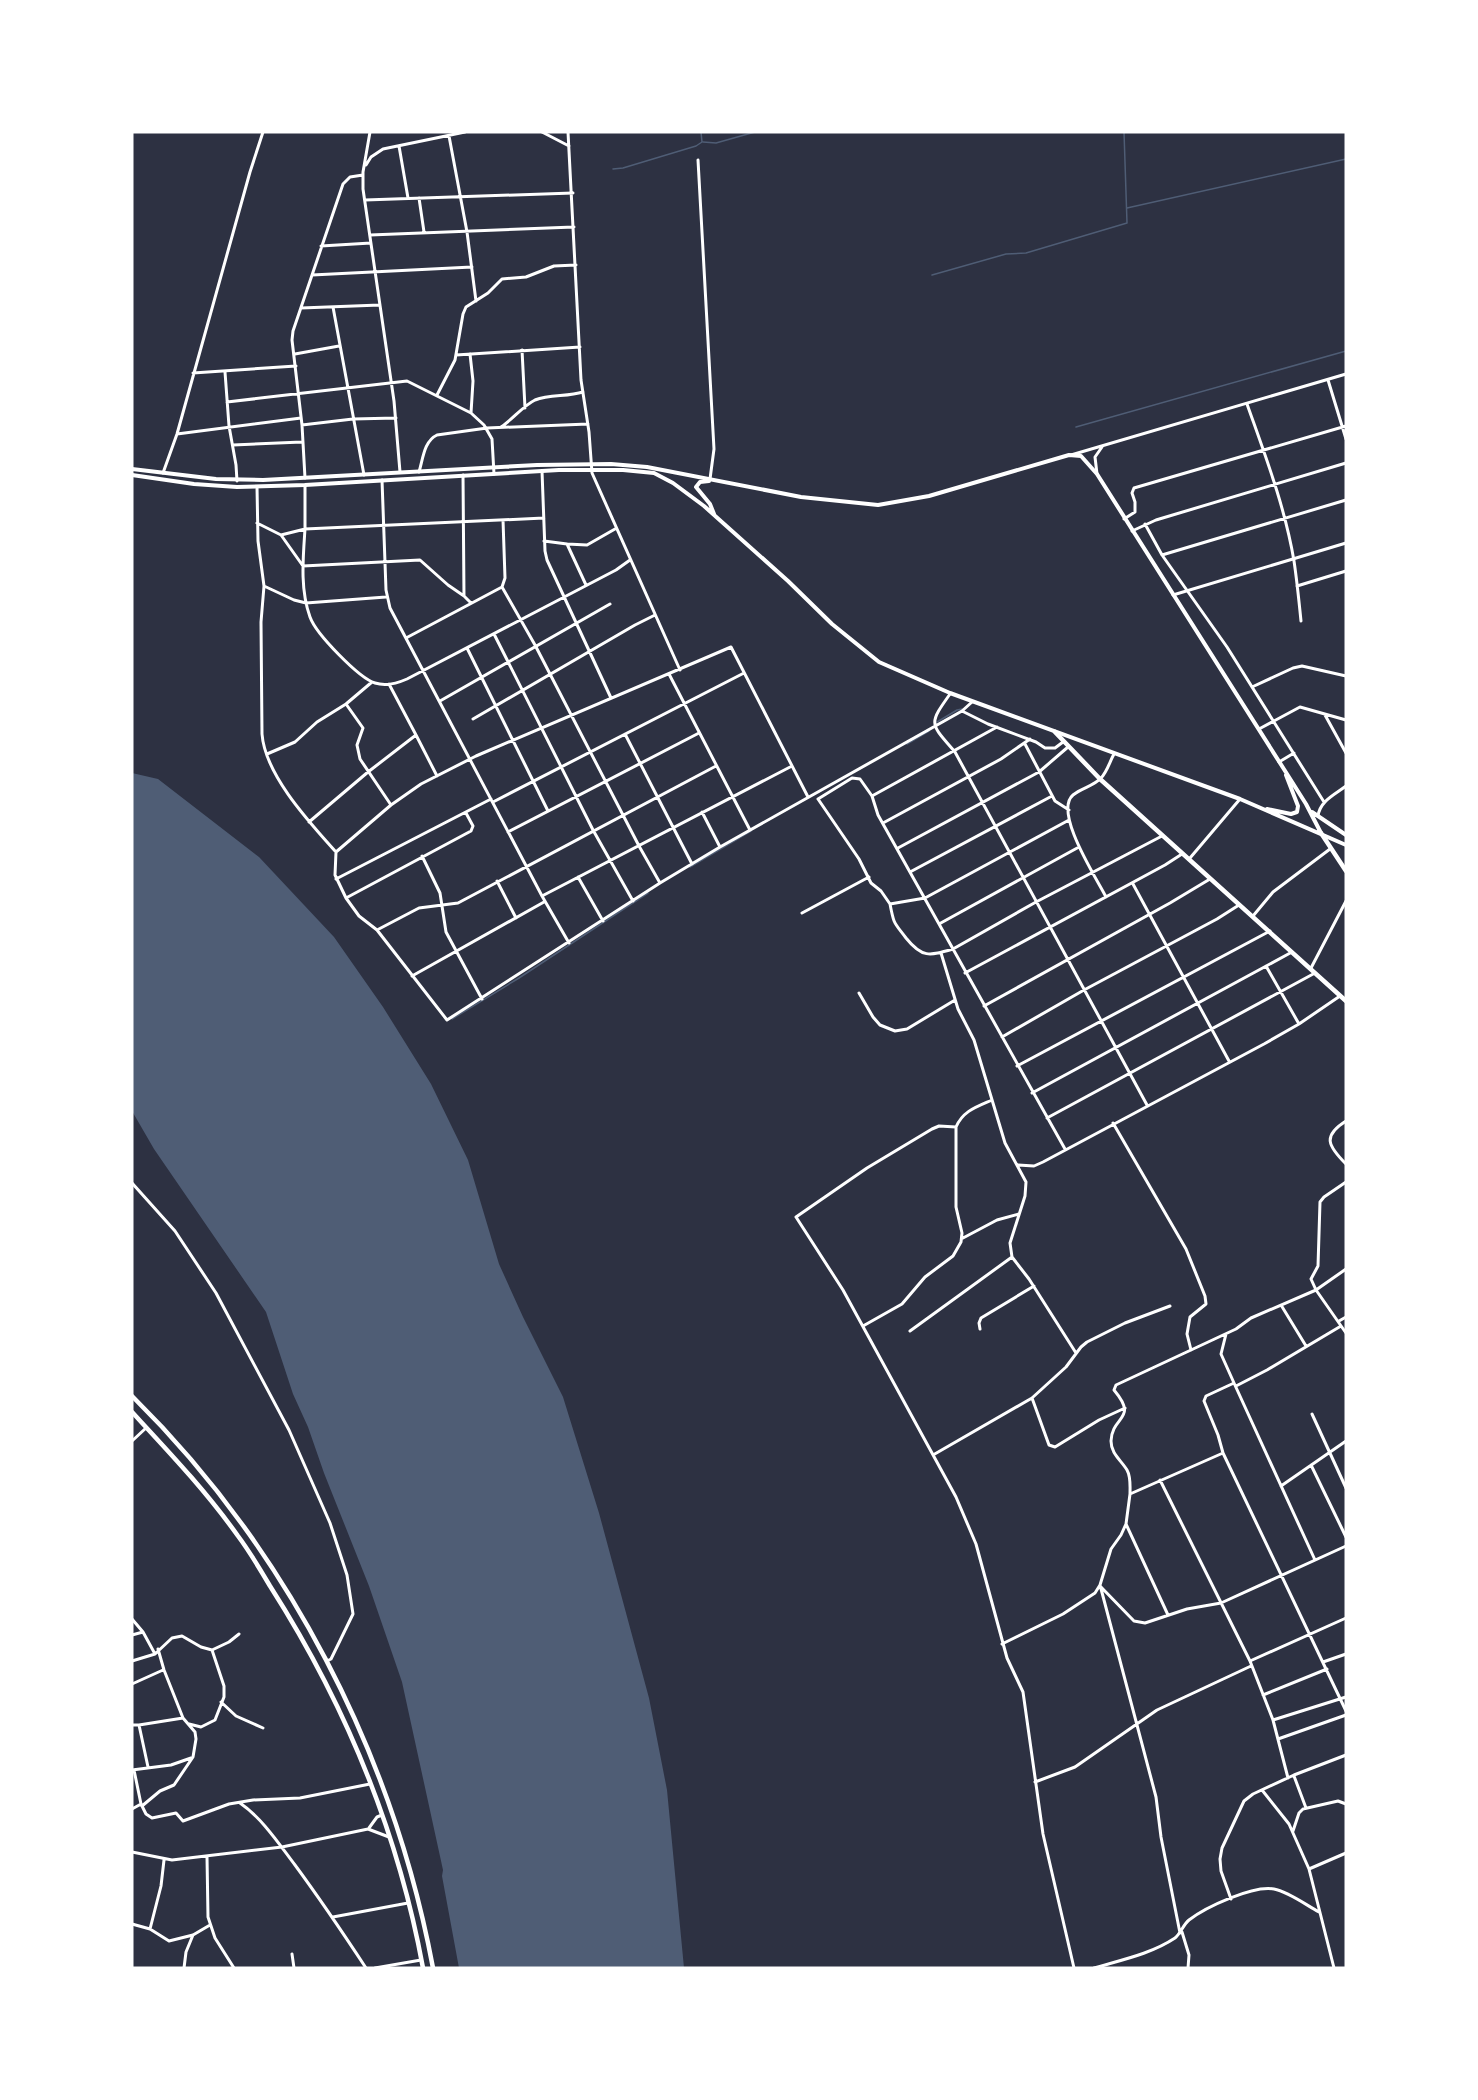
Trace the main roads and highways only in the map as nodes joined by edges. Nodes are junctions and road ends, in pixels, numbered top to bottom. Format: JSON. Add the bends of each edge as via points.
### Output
{"nodes":[{"id":1,"x":132,"y":469,"type":"edge"},
{"id":2,"x":132,"y":475,"type":"edge"},
{"id":3,"x":716,"y":481,"type":"junction"},
{"id":4,"x":714,"y":514,"type":"junction"},
{"id":5,"x":1055,"y":732,"type":"junction"},
{"id":6,"x":1284,"y":769,"type":"junction"},
{"id":7,"x":1257,"y":807,"type":"junction"},
{"id":8,"x":1310,"y":810,"type":"junction"},
{"id":9,"x":1321,"y":833,"type":"junction"},
{"id":10,"x":1346,"y":835,"type":"edge"},
{"id":11,"x":1346,"y":845,"type":"edge"},
{"id":12,"x":1346,"y":872,"type":"edge"},
{"id":13,"x":1346,"y":1001,"type":"edge"},
{"id":14,"x":132,"y":1396,"type":"edge"},
{"id":15,"x":132,"y":1412,"type":"edge"},
{"id":16,"x":185,"y":1451,"type":"junction"},
{"id":17,"x":177,"y":1459,"type":"junction"},
{"id":18,"x":195,"y":1464,"type":"junction"},
{"id":19,"x":186,"y":1470,"type":"junction"},
{"id":20,"x":300,"y":1613,"type":"junction"},
{"id":21,"x":290,"y":1616,"type":"junction"},
{"id":22,"x":308,"y":1628,"type":"junction"},
{"id":23,"x":299,"y":1632,"type":"junction"},
{"id":24,"x":423,"y":1968,"type":"edge"},
{"id":25,"x":433,"y":1968,"type":"edge"}],
"edges":[{"from":1,"to":3,"type":"main road","via":[[237,481],[591,464],[636,465]]},
{"from":2,"to":4,"type":"main road","via":[[214,486],[257,487],[542,471],[634,471],[662,476]]},
{"from":3,"to":4,"type":"main road","via":[[700,482],[696,487]]},
{"from":3,"to":6,"type":"main road","via":[[801,497],[878,505],[929,496],[1069,455],[1085,458]]},
{"from":4,"to":5,"type":"main road","via":[[872,657],[950,693]]},
{"from":5,"to":7,"type":"main road"},
{"from":5,"to":13,"type":"main road","via":[[1100,779]]},
{"from":6,"to":7,"type":"main road","via":[[1297,812]]},
{"from":6,"to":8,"type":"main road"},
{"from":7,"to":9,"type":"main road"},
{"from":8,"to":9,"type":"main road"},
{"from":8,"to":10,"type":"main road"},
{"from":9,"to":11,"type":"main road"},
{"from":9,"to":12,"type":"main road"},
{"from":14,"to":16,"type":"main road"},
{"from":15,"to":17,"type":"main road"},
{"from":16,"to":17,"type":"main road"},
{"from":16,"to":18,"type":"main road"},
{"from":17,"to":19,"type":"main road"},
{"from":18,"to":19,"type":"main road"},
{"from":18,"to":20,"type":"main road","via":[[248,1531]]},
{"from":19,"to":21,"type":"main road","via":[[240,1537]]},
{"from":20,"to":21,"type":"main road"},
{"from":20,"to":22,"type":"main road"},
{"from":21,"to":23,"type":"main road"},
{"from":22,"to":23,"type":"main road"},
{"from":22,"to":25,"type":"main road","via":[[361,1735],[396,1825]]},
{"from":23,"to":24,"type":"main road","via":[[335,1700],[382,1815]]}]}
